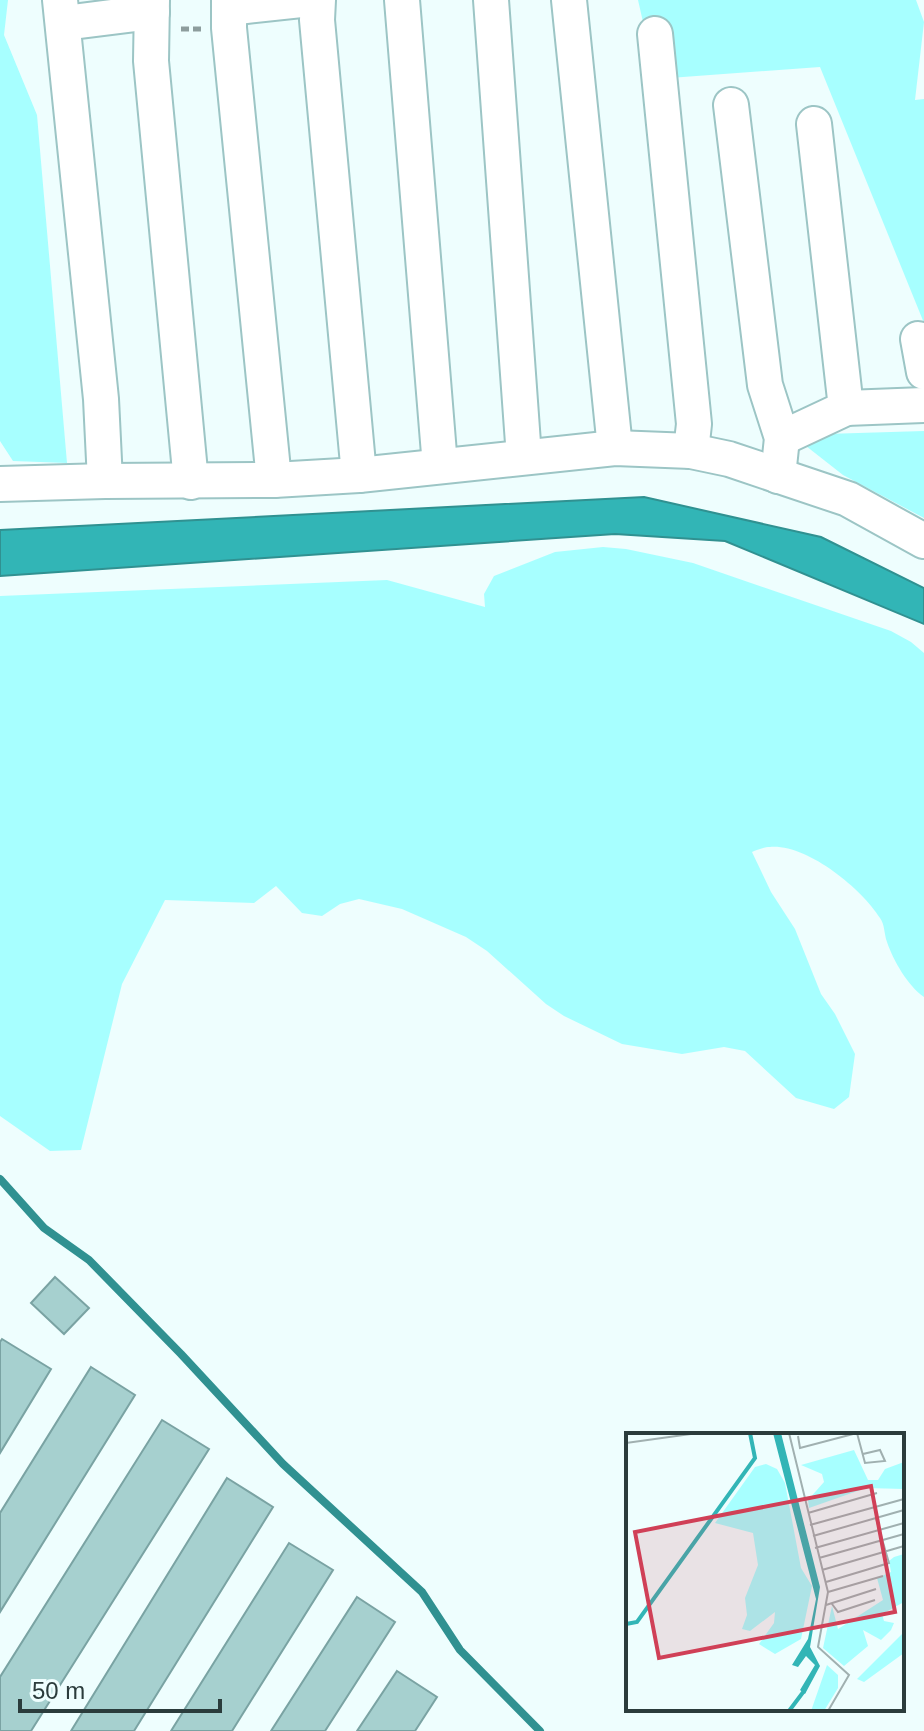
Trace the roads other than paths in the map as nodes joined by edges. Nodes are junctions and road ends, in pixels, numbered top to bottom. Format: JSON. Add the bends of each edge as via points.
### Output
{"nodes":[{"id":1,"x":301,"y":0,"type":"edge"},
{"id":2,"x":318,"y":0,"type":"edge"},
{"id":3,"x":402,"y":0,"type":"edge"},
{"id":4,"x":491,"y":0,"type":"edge"},
{"id":5,"x":569,"y":0,"type":"edge"},
{"id":6,"x":62,"y":12,"type":"edge"},
{"id":7,"x":229,"y":12,"type":"edge"},
{"id":8,"x":152,"y":14,"type":"edge"},
{"id":9,"x":655,"y":34,"type":"dead end"},
{"id":10,"x":731,"y":105,"type":"dead end"},
{"id":11,"x":814,"y":124,"type":"dead end"},
{"id":12,"x":918,"y":339,"type":"dead end"},
{"id":13,"x":924,"y":372,"type":"edge"},
{"id":14,"x":924,"y":405,"type":"edge"},
{"id":15,"x":846,"y":408,"type":"junction"},
{"id":16,"x":782,"y":438,"type":"junction"},
{"id":17,"x":615,"y":448,"type":"junction"},
{"id":18,"x":691,"y":451,"type":"junction"},
{"id":19,"x":524,"y":457,"type":"junction"},
{"id":20,"x":440,"y":466,"type":"junction"},
{"id":21,"x":359,"y":475,"type":"junction"},
{"id":22,"x":778,"y":476,"type":"junction"},
{"id":23,"x":274,"y":480,"type":"junction"},
{"id":24,"x":105,"y":481,"type":"junction"},
{"id":25,"x":191,"y":482,"type":"junction"},
{"id":26,"x":0,"y":484,"type":"edge"},
{"id":27,"x":924,"y":541,"type":"edge"}],
"edges":[{"from":1,"to":7,"type":"street"},
{"from":2,"to":21,"type":"street"},
{"from":3,"to":20,"type":"street"},
{"from":4,"to":19,"type":"street"},
{"from":5,"to":17,"type":"street"},
{"from":6,"to":8,"type":"street"},
{"from":6,"to":24,"type":"street"},
{"from":7,"to":23,"type":"street"},
{"from":8,"to":25,"type":"street","via":[[151,61]]},
{"from":9,"to":18,"type":"street","via":[[694,424]]},
{"from":10,"to":16,"type":"street","via":[[765,385]]},
{"from":11,"to":15,"type":"street"},
{"from":12,"to":13,"type":"street"},
{"from":14,"to":15,"type":"street"},
{"from":15,"to":16,"type":"street"},
{"from":16,"to":22,"type":"street"},
{"from":17,"to":18,"type":"street"},
{"from":17,"to":19,"type":"street"},
{"from":18,"to":22,"type":"street"},
{"from":19,"to":20,"type":"street"},
{"from":20,"to":21,"type":"street"},
{"from":21,"to":23,"type":"street"},
{"from":22,"to":27,"type":"street","via":[[848,499]]},
{"from":23,"to":25,"type":"street"},
{"from":24,"to":25,"type":"street"},
{"from":24,"to":26,"type":"street"}]}
